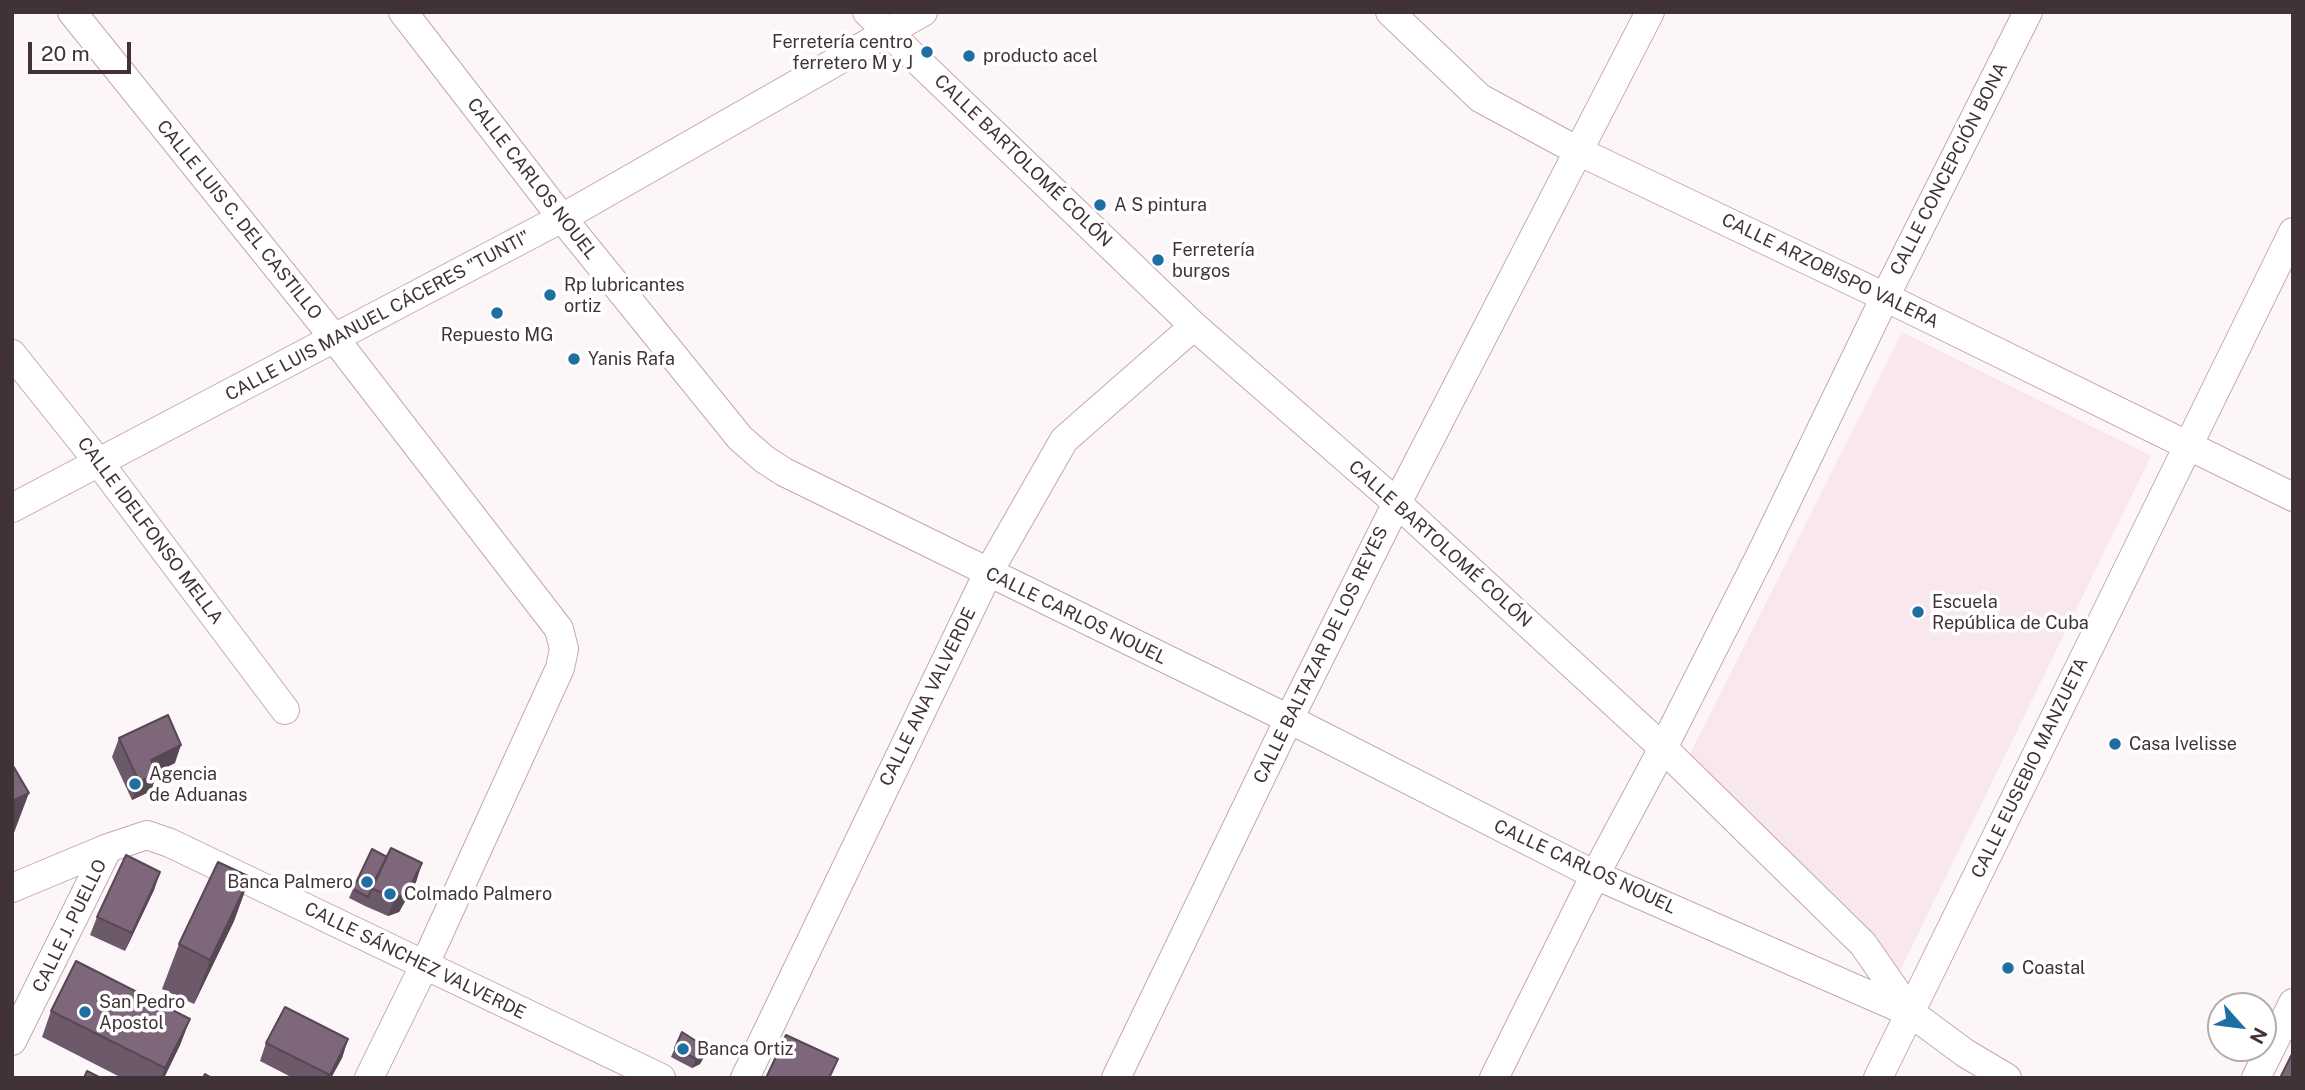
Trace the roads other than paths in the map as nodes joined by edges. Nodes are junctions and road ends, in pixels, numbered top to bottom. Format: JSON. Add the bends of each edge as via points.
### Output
{"nodes":[{"id":1,"x":72,"y":12,"type":"edge"},
{"id":2,"x":403,"y":12,"type":"edge"},
{"id":3,"x":923,"y":12,"type":"edge"},
{"id":4,"x":1390,"y":12,"type":"edge"},
{"id":5,"x":1650,"y":12,"type":"edge"},
{"id":6,"x":2028,"y":12,"type":"edge"},
{"id":7,"x":877,"y":22,"type":"edge"},
{"id":8,"x":1578,"y":151,"type":"junction"},
{"id":9,"x":562,"y":218,"type":"junction"},
{"id":10,"x":2293,"y":232,"type":"edge"},
{"id":11,"x":1885,"y":297,"type":"junction"},
{"id":12,"x":1194,"y":326,"type":"junction"},
{"id":13,"x":335,"y":340,"type":"junction"},
{"id":14,"x":12,"y":354,"type":"edge"},
{"id":15,"x":2189,"y":444,"type":"junction"},
{"id":16,"x":100,"y":464,"type":"junction"},
{"id":17,"x":2293,"y":497,"type":"edge"},
{"id":18,"x":1397,"y":503,"type":"junction"},
{"id":19,"x":12,"y":508,"type":"edge"},
{"id":20,"x":988,"y":573,"type":"junction"},
{"id":21,"x":285,"y":710,"type":"dead end"},
{"id":22,"x":1289,"y":719,"type":"junction"},
{"id":23,"x":1663,"y":748,"type":"junction"},
{"id":24,"x":108,"y":848,"type":"junction"},
{"id":25,"x":1595,"y":875,"type":"junction"},
{"id":26,"x":12,"y":888,"type":"edge"},
{"id":27,"x":424,"y":966,"type":"junction"},
{"id":28,"x":2293,"y":1003,"type":"edge"},
{"id":29,"x":1911,"y":1013,"type":"junction"},
{"id":30,"x":14,"y":1031,"type":"edge"},
{"id":31,"x":369,"y":1078,"type":"edge"},
{"id":32,"x":661,"y":1078,"type":"edge"},
{"id":33,"x":746,"y":1078,"type":"edge"},
{"id":34,"x":1115,"y":1078,"type":"edge"},
{"id":35,"x":1494,"y":1078,"type":"edge"},
{"id":36,"x":1878,"y":1078,"type":"edge"},
{"id":37,"x":2007,"y":1078,"type":"edge"},
{"id":38,"x":2256,"y":1078,"type":"edge"}],
"edges":[{"from":1,"to":13,"type":"street","name":"CALLE LUIS C. DEL CASTILLO"},
{"from":2,"to":9,"type":"street","name":"CALLE CARLOS NOUEL"},
{"from":3,"to":7,"type":"street","name":"CALLE LUIS MANUEL CÁCERES \"TUNTI\""},
{"from":4,"to":8,"type":"street","name":"CALLE ARZOBISPO VALERA","via":[[1480,98]]},
{"from":5,"to":8,"type":"street","name":"CALLE BALTAZAR DE LOS REYES"},
{"from":6,"to":11,"type":"street","name":"CALLE CONCEPCIÓN BONA"},
{"from":7,"to":9,"type":"street","name":"CALLE LUIS MANUEL CÁCERES \"TUNTI\""},
{"from":7,"to":12,"type":"street","name":"CALLE BARTOLOMÉ COLÓN"},
{"from":8,"to":11,"type":"street","name":"CALLE ARZOBISPO VALERA"},
{"from":8,"to":18,"type":"street","name":"CALLE BALTAZAR DE LOS REYES"},
{"from":9,"to":13,"type":"street","name":"CALLE LUIS MANUEL CÁCERES \"TUNTI\""},
{"from":9,"to":20,"type":"street","name":"CALLE CARLOS NOUEL","via":[[740,438],[764,459]]},
{"from":10,"to":15,"type":"street","name":"CALLE EUSEBIO MANZUETA"},
{"from":11,"to":15,"type":"street","name":"CALLE ARZOBISPO VALERA"},
{"from":11,"to":23,"type":"street","name":"CALLE CONCEPCIÓN BONA"},
{"from":12,"to":18,"type":"street","name":"CALLE BARTOLOMÉ COLÓN"},
{"from":12,"to":20,"type":"street","name":"CALLE ANA VALVERDE","via":[[1064,440]]},
{"from":13,"to":16,"type":"street","name":"CALLE LUIS MANUEL CÁCERES \"TUNTI\""},
{"from":13,"to":27,"type":"street","name":"CALLE LUIS C. DEL CASTILLO","via":[[559,628],[564,649],[560,668]]},
{"from":14,"to":16,"type":"street","name":"CALLE IDELFONSO MELLA"},
{"from":15,"to":17,"type":"street","name":"CALLE ARZOBISPO VALERA"},
{"from":15,"to":29,"type":"street","name":"CALLE EUSEBIO MANZUETA"},
{"from":16,"to":19,"type":"street","name":"CALLE LUIS MANUEL CÁCERES \"TUNTI\""},
{"from":16,"to":21,"type":"street","name":"CALLE IDELFONSO MELLA"},
{"from":18,"to":22,"type":"street","name":"CALLE BALTAZAR DE LOS REYES"},
{"from":18,"to":23,"type":"street","name":"CALLE BARTOLOMÉ COLÓN"},
{"from":20,"to":22,"type":"street","name":"CALLE CARLOS NOUEL"},
{"from":20,"to":33,"type":"street","name":"CALLE ANA VALVERDE"},
{"from":22,"to":25,"type":"street","name":"CALLE CARLOS NOUEL"},
{"from":22,"to":34,"type":"street","name":"CALLE BALTAZAR DE LOS REYES"},
{"from":23,"to":25,"type":"street"},
{"from":23,"to":29,"type":"street","name":"CALLE BARTOLOMÉ COLÓN","via":[[1863,943]]},
{"from":24,"to":26,"type":"street","name":"CALLE SÁNCHEZ VALVERDE"},
{"from":24,"to":27,"type":"street","name":"CALLE SÁNCHEZ VALVERDE","via":[[147,835],[170,843]]},
{"from":24,"to":30,"type":"street","name":"CALLE J. PUELLO"},
{"from":25,"to":29,"type":"street","name":"CALLE CARLOS NOUEL"},
{"from":25,"to":35,"type":"street"},
{"from":27,"to":31,"type":"street"},
{"from":27,"to":32,"type":"street","name":"CALLE SÁNCHEZ VALVERDE"},
{"from":28,"to":38,"type":"street"},
{"from":29,"to":36,"type":"street","name":"CALLE EUSEBIO MANZUETA"},
{"from":29,"to":37,"type":"street","name":"CALLE BARTOLOMÉ COLÓN"}]}
